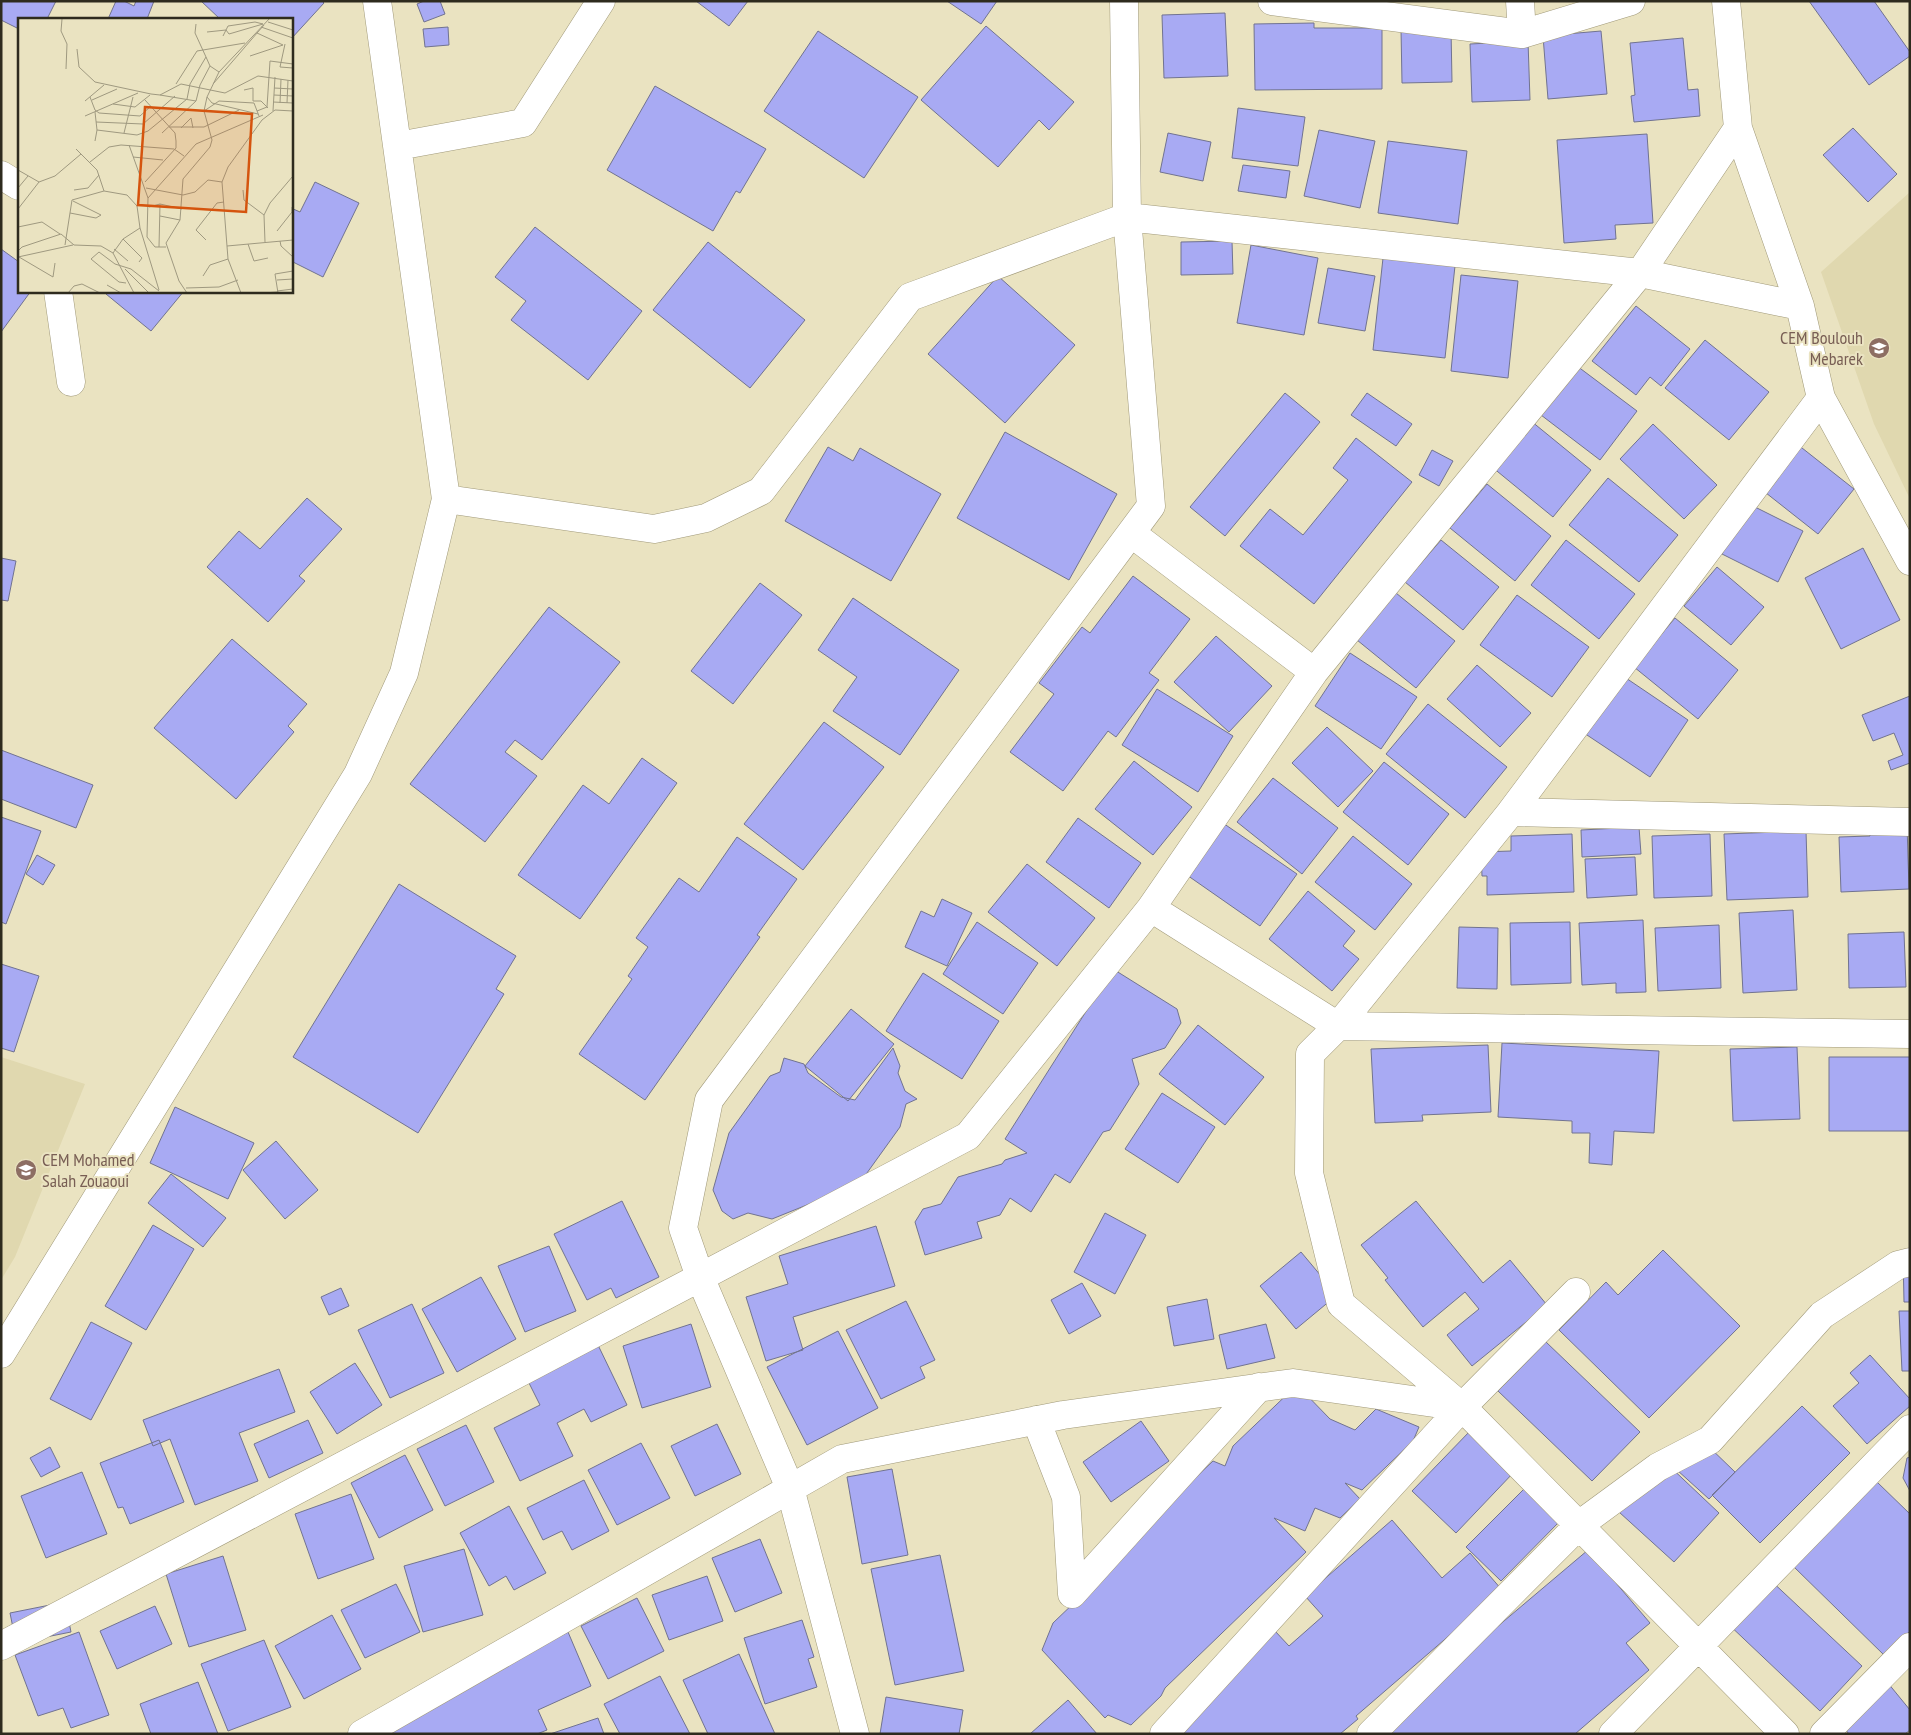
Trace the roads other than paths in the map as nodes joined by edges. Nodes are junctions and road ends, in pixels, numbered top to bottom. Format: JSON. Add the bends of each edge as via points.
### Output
{"nodes":[{"id":1,"x":377,"y":1,"type":"edge"},
{"id":2,"x":601,"y":1,"type":"edge"},
{"id":3,"x":1124,"y":1,"type":"edge"},
{"id":4,"x":1272,"y":1,"type":"edge"},
{"id":5,"x":1520,"y":1,"type":"edge"},
{"id":6,"x":1631,"y":1,"type":"edge"},
{"id":7,"x":1726,"y":1,"type":"edge"},
{"id":8,"x":1522,"y":34,"type":"junction"},
{"id":9,"x":1738,"y":128,"type":"junction"},
{"id":10,"x":398,"y":146,"type":"junction"},
{"id":11,"x":1,"y":175,"type":"edge"},
{"id":12,"x":18,"y":185,"type":"edge"},
{"id":13,"x":1127,"y":217,"type":"junction"},
{"id":14,"x":1640,"y":273,"type":"junction"},
{"id":15,"x":58,"y":292,"type":"edge"},
{"id":16,"x":1800,"y":306,"type":"junction"},
{"id":17,"x":71,"y":382,"type":"dead end"},
{"id":18,"x":1821,"y":398,"type":"junction"},
{"id":19,"x":446,"y":499,"type":"junction"},
{"id":20,"x":1131,"y":533,"type":"junction"},
{"id":21,"x":1910,"y":561,"type":"edge"},
{"id":22,"x":1314,"y":672,"type":"junction"},
{"id":23,"x":1511,"y":812,"type":"junction"},
{"id":24,"x":1910,"y":822,"type":"edge"},
{"id":25,"x":1152,"y":908,"type":"junction"},
{"id":26,"x":1338,"y":1026,"type":"junction"},
{"id":27,"x":1910,"y":1034,"type":"edge"},
{"id":28,"x":1910,"y":1262,"type":"edge"},
{"id":29,"x":700,"y":1277,"type":"junction"},
{"id":30,"x":1576,"y":1292,"type":"dead end"},
{"id":31,"x":1,"y":1354,"type":"edge"},
{"id":32,"x":1259,"y":1387,"type":"junction"},
{"id":33,"x":1462,"y":1407,"type":"junction"},
{"id":34,"x":1036,"y":1420,"type":"junction"},
{"id":35,"x":1910,"y":1429,"type":"edge"},
{"id":36,"x":790,"y":1488,"type":"junction"},
{"id":37,"x":1579,"y":1525,"type":"junction"},
{"id":38,"x":1,"y":1646,"type":"edge"},
{"id":39,"x":1699,"y":1647,"type":"junction"},
{"id":40,"x":1910,"y":1647,"type":"edge"},
{"id":41,"x":854,"y":1733,"type":"edge"},
{"id":42,"x":362,"y":1734,"type":"edge"},
{"id":43,"x":1164,"y":1734,"type":"edge"},
{"id":44,"x":1371,"y":1734,"type":"edge"},
{"id":45,"x":1613,"y":1734,"type":"edge"},
{"id":46,"x":1786,"y":1734,"type":"edge"},
{"id":47,"x":1824,"y":1734,"type":"edge"}],
"edges":[{"from":1,"to":10,"type":"street"},
{"from":2,"to":10,"type":"street","via":[[523,124]]},
{"from":3,"to":13,"type":"street"},
{"from":4,"to":8,"type":"street"},
{"from":5,"to":8,"type":"street"},
{"from":6,"to":8,"type":"street"},
{"from":7,"to":9,"type":"street"},
{"from":9,"to":14,"type":"street"},
{"from":9,"to":16,"type":"street"},
{"from":10,"to":19,"type":"street"},
{"from":11,"to":12,"type":"street"},
{"from":13,"to":14,"type":"street"},
{"from":13,"to":19,"type":"street","via":[[910,297],[760,491],[706,518],[654,529]]},
{"from":13,"to":20,"type":"street","via":[[1151,506]]},
{"from":14,"to":16,"type":"street"},
{"from":14,"to":22,"type":"street"},
{"from":15,"to":17,"type":"street"},
{"from":16,"to":18,"type":"street"},
{"from":18,"to":21,"type":"street"},
{"from":18,"to":23,"type":"street"},
{"from":19,"to":31,"type":"street","via":[[404,673],[358,774]]},
{"from":20,"to":22,"type":"street"},
{"from":20,"to":29,"type":"street","via":[[709,1100],[683,1228]]},
{"from":22,"to":25,"type":"street"},
{"from":23,"to":24,"type":"street"},
{"from":23,"to":26,"type":"street"},
{"from":25,"to":26,"type":"street"},
{"from":25,"to":29,"type":"street","via":[[968,1136]]},
{"from":26,"to":27,"type":"street"},
{"from":26,"to":33,"type":"street","via":[[1310,1054],[1309,1173],[1341,1304]]},
{"from":28,"to":37,"type":"street","via":[[1898,1265],[1822,1315],[1710,1440],[1658,1466]]},
{"from":29,"to":36,"type":"street"},
{"from":29,"to":38,"type":"street"},
{"from":30,"to":33,"type":"street"},
{"from":32,"to":33,"type":"street","via":[[1293,1382]]},
{"from":32,"to":34,"type":"street"},
{"from":32,"to":34,"type":"street","via":[[1072,1594],[1066,1497]]},
{"from":33,"to":37,"type":"street"},
{"from":33,"to":43,"type":"street"},
{"from":34,"to":36,"type":"street","via":[[842,1458]]},
{"from":35,"to":39,"type":"street"},
{"from":36,"to":41,"type":"street"},
{"from":36,"to":42,"type":"street"},
{"from":37,"to":39,"type":"street"},
{"from":37,"to":44,"type":"street"},
{"from":39,"to":45,"type":"street"},
{"from":39,"to":46,"type":"street"},
{"from":40,"to":47,"type":"street"}]}
